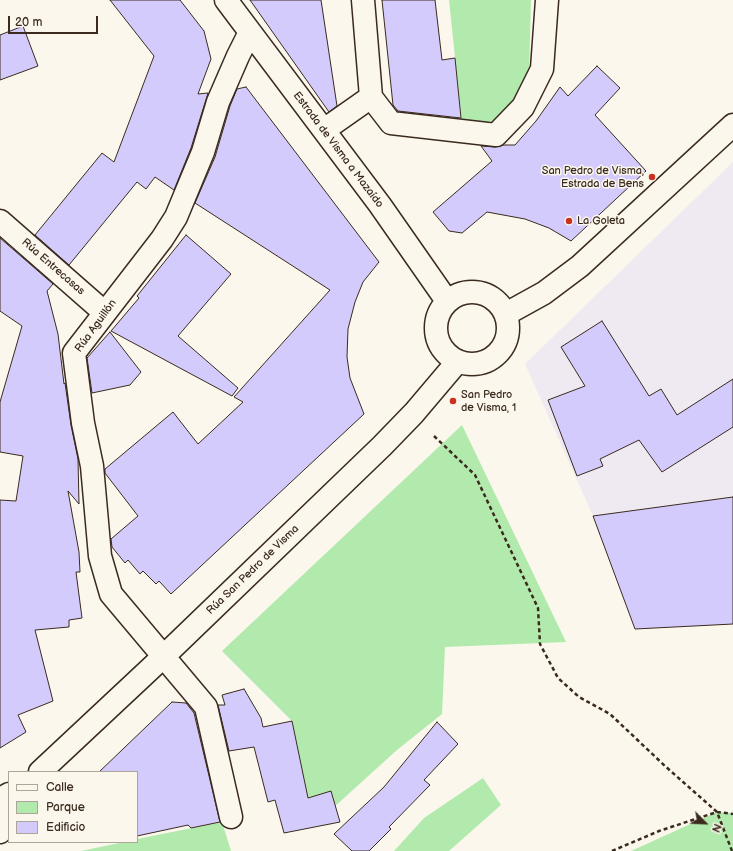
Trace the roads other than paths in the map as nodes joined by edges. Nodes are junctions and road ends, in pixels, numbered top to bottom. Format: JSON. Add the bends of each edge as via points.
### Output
{"nodes":[{"id":1,"x":226,"y":0,"type":"edge"},
{"id":2,"x":363,"y":0,"type":"edge"},
{"id":3,"x":547,"y":0,"type":"edge"},
{"id":4,"x":250,"y":32,"type":"junction"},
{"id":5,"x":371,"y":96,"type":"junction"},
{"id":6,"x":733,"y":125,"type":"edge"},
{"id":7,"x":324,"y":130,"type":"junction"},
{"id":8,"x":0,"y":221,"type":"edge"},
{"id":9,"x":447,"y":301,"type":"junction"},
{"id":10,"x":106,"y":313,"type":"junction"},
{"id":11,"x":506,"y":314,"type":"junction"},
{"id":12,"x":458,"y":361,"type":"junction"},
{"id":13,"x":164,"y":656,"type":"junction"},
{"id":14,"x":41,"y":771,"type":"edge"},
{"id":15,"x":8,"y":817,"type":"edge"},
{"id":16,"x":231,"y":817,"type":"dead end"},
{"id":17,"x":0,"y":832,"type":"edge"}],
"edges":[{"from":1,"to":4,"type":"street","name":"Estrada de Visma a Mazaído"},
{"from":2,"to":5,"type":"street"},
{"from":3,"to":5,"type":"street","via":[[542,69],[523,107],[496,135],[391,123]]},
{"from":4,"to":7,"type":"street","name":"Estrada de Visma a Mazaído"},
{"from":4,"to":10,"type":"street","name":"Rúa Aguillón","via":[[221,95],[203,152],[176,217],[162,240]]},
{"from":5,"to":7,"type":"street"},
{"from":6,"to":11,"type":"street","via":[[580,266],[544,293]]},
{"from":7,"to":9,"type":"street","name":"Estrada de Visma a Mazaído"},
{"from":8,"to":10,"type":"street","name":"Rúa Entrecasas"},
{"from":9,"to":11,"type":"street","via":[[464,292],[484,293],[500,304]]},
{"from":9,"to":12,"type":"street","via":[[438,317],[436,334],[444,351]]},
{"from":10,"to":13,"type":"street","name":"Rúa Aguillón","via":[[74,353],[83,423],[92,466],[100,556],[111,594]]},
{"from":11,"to":12,"type":"street","via":[[508,333],[500,350],[494,356],[477,363]]},
{"from":12,"to":13,"type":"street","name":"Rúa San Pedro de Visma","via":[[382,446]]},
{"from":13,"to":14,"type":"street","name":"Rúa San Pedro de Visma"},
{"from":13,"to":16,"type":"street","name":"Rúa Aguillón","via":[[206,706]]},
{"from":15,"to":17,"type":"street"}]}
